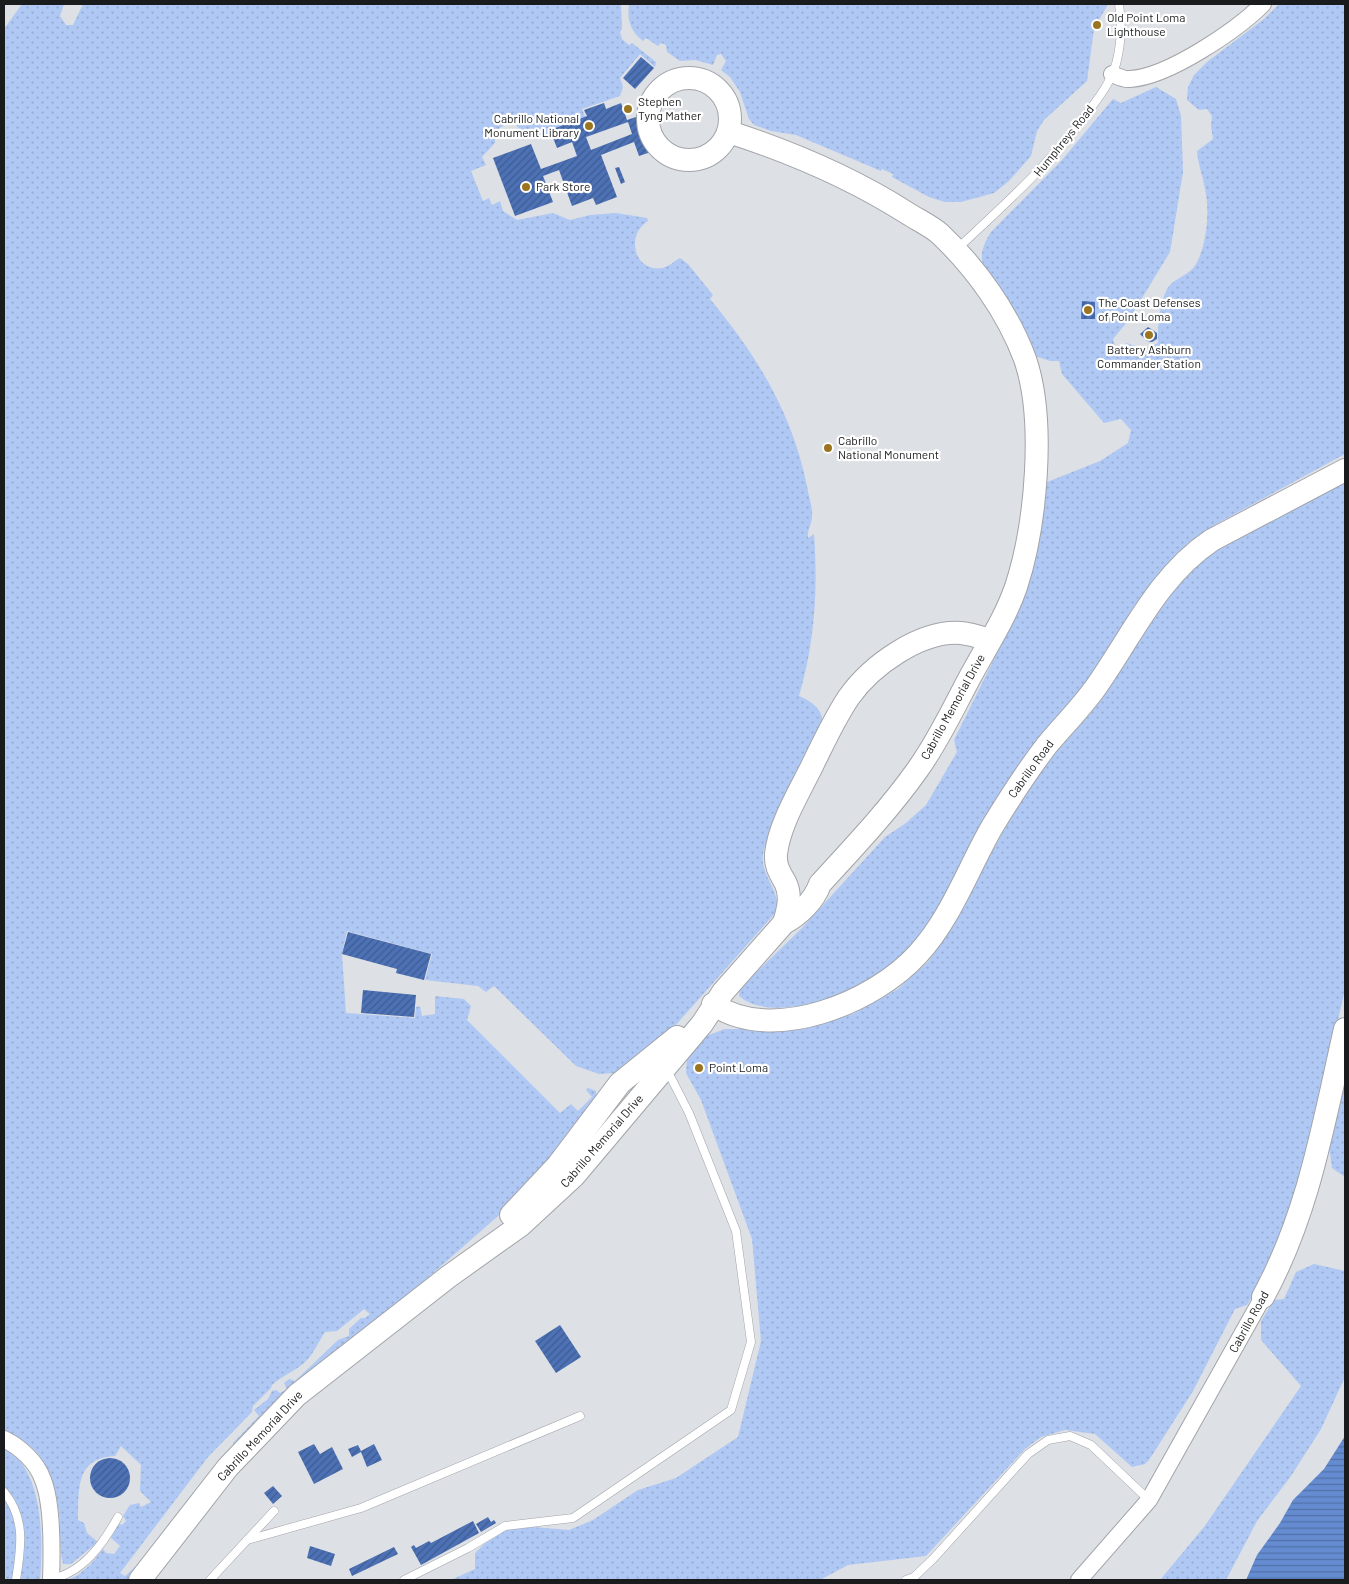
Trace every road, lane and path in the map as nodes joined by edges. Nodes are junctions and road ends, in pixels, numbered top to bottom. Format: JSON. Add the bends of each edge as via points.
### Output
{"nodes":[{"id":1,"x":1118,"y":4,"type":"edge"},
{"id":2,"x":1263,"y":4,"type":"edge"},
{"id":3,"x":1112,"y":74,"type":"junction"},
{"id":4,"x":729,"y":132,"type":"dead end"},
{"id":5,"x":955,"y":250,"type":"junction"},
{"id":6,"x":1345,"y":470,"type":"edge"},
{"id":7,"x":990,"y":640,"type":"junction"},
{"id":8,"x":781,"y":877,"type":"junction"},
{"id":9,"x":820,"y":884,"type":"junction"},
{"id":10,"x":784,"y":923,"type":"junction"},
{"id":11,"x":713,"y":1004,"type":"junction"},
{"id":12,"x":1345,"y":1029,"type":"edge"},
{"id":13,"x":666,"y":1068,"type":"junction"},
{"id":14,"x":448,"y":1277,"type":"junction"},
{"id":15,"x":1264,"y":1297,"type":"joint"},
{"id":16,"x":580,"y":1416,"type":"dead end"},
{"id":17,"x":4,"y":1439,"type":"edge"},
{"id":18,"x":4,"y":1492,"type":"edge"},
{"id":19,"x":1149,"y":1500,"type":"junction"},
{"id":20,"x":274,"y":1511,"type":"dead end"},
{"id":21,"x":118,"y":1517,"type":"dead end"},
{"id":22,"x":247,"y":1540,"type":"junction"},
{"id":23,"x":16,"y":1580,"type":"edge"},
{"id":24,"x":49,"y":1580,"type":"edge"},
{"id":25,"x":140,"y":1580,"type":"edge"},
{"id":26,"x":210,"y":1580,"type":"edge"},
{"id":27,"x":404,"y":1580,"type":"edge"},
{"id":28,"x":906,"y":1580,"type":"edge"},
{"id":29,"x":1079,"y":1580,"type":"edge"}],
"edges":[{"from":1,"to":3,"type":"lane","name":"Humphreys Road","via":[[1120,40]]},
{"from":2,"to":3,"type":"street","via":[[1201,50],[1158,73],[1129,80]]},
{"from":3,"to":5,"type":"lane","name":"Humphreys Road","via":[[1105,90],[1062,147],[1030,182]]},
{"from":4,"to":5,"type":"street","via":[[771,146],[876,193],[939,233]]},
{"from":5,"to":7,"type":"street","via":[[983,283],[1016,340],[1026,361],[1035,410],[1036,470],[1030,528],[1015,589]]},
{"from":6,"to":11,"type":"street","name":"Cabrillo Road","via":[[1226,531],[1179,566],[1086,701],[1027,773],[986,839],[939,926],[919,954],[898,974],[854,1001],[807,1016],[778,1019],[746,1017],[723,1012]]},
{"from":7,"to":8,"type":"street","name":"Cabrillo Memorial Drive","via":[[959,633],[932,638],[900,651],[860,683],[837,718],[788,818],[776,854]]},
{"from":7,"to":9,"type":"street","name":"Cabrillo Memorial Drive","via":[[920,767]]},
{"from":8,"to":9,"type":"street","via":[[805,887]]},
{"from":8,"to":10,"type":"street","name":"Cabrillo Memorial Drive","via":[[789,900]]},
{"from":9,"to":10,"type":"street","name":"Cabrillo Memorial Drive","via":[[815,895],[795,917]]},
{"from":10,"to":11,"type":"street","name":"Cabrillo Memorial Drive"},
{"from":11,"to":13,"type":"street","name":"Cabrillo Memorial Drive","via":[[702,1024]]},
{"from":11,"to":14,"type":"street","name":"Cabrillo Memorial Drive","via":[[650,1061],[620,1083],[538,1188]]},
{"from":12,"to":15,"type":"street","name":"Cabrillo Road","via":[[1301,1213]]},
{"from":13,"to":14,"type":"street","name":"Cabrillo Memorial Drive","via":[[595,1153],[550,1200]]},
{"from":13,"to":27,"type":"lane","via":[[689,1113],[736,1231],[752,1342],[731,1410],[573,1518],[505,1526]]},
{"from":14,"to":25,"type":"street","name":"Cabrillo Memorial Drive","via":[[296,1395],[228,1467]]},
{"from":15,"to":19,"type":"street","name":"Cabrillo Road"},
{"from":16,"to":22,"type":"lane","via":[[361,1508]]},
{"from":17,"to":24,"type":"street","via":[[18,1446],[43,1480],[50,1520]]},
{"from":18,"to":23,"type":"lane","via":[[14,1504],[22,1544]]},
{"from":19,"to":28,"type":"lane","via":[[1091,1445],[1070,1436],[1048,1440],[1028,1454],[933,1558],[914,1577]]},
{"from":19,"to":29,"type":"street","name":"Cabrillo Road"},
{"from":20,"to":22,"type":"lane"},
{"from":21,"to":24,"type":"lane","via":[[106,1538],[78,1568]]},
{"from":22,"to":26,"type":"lane"}]}
